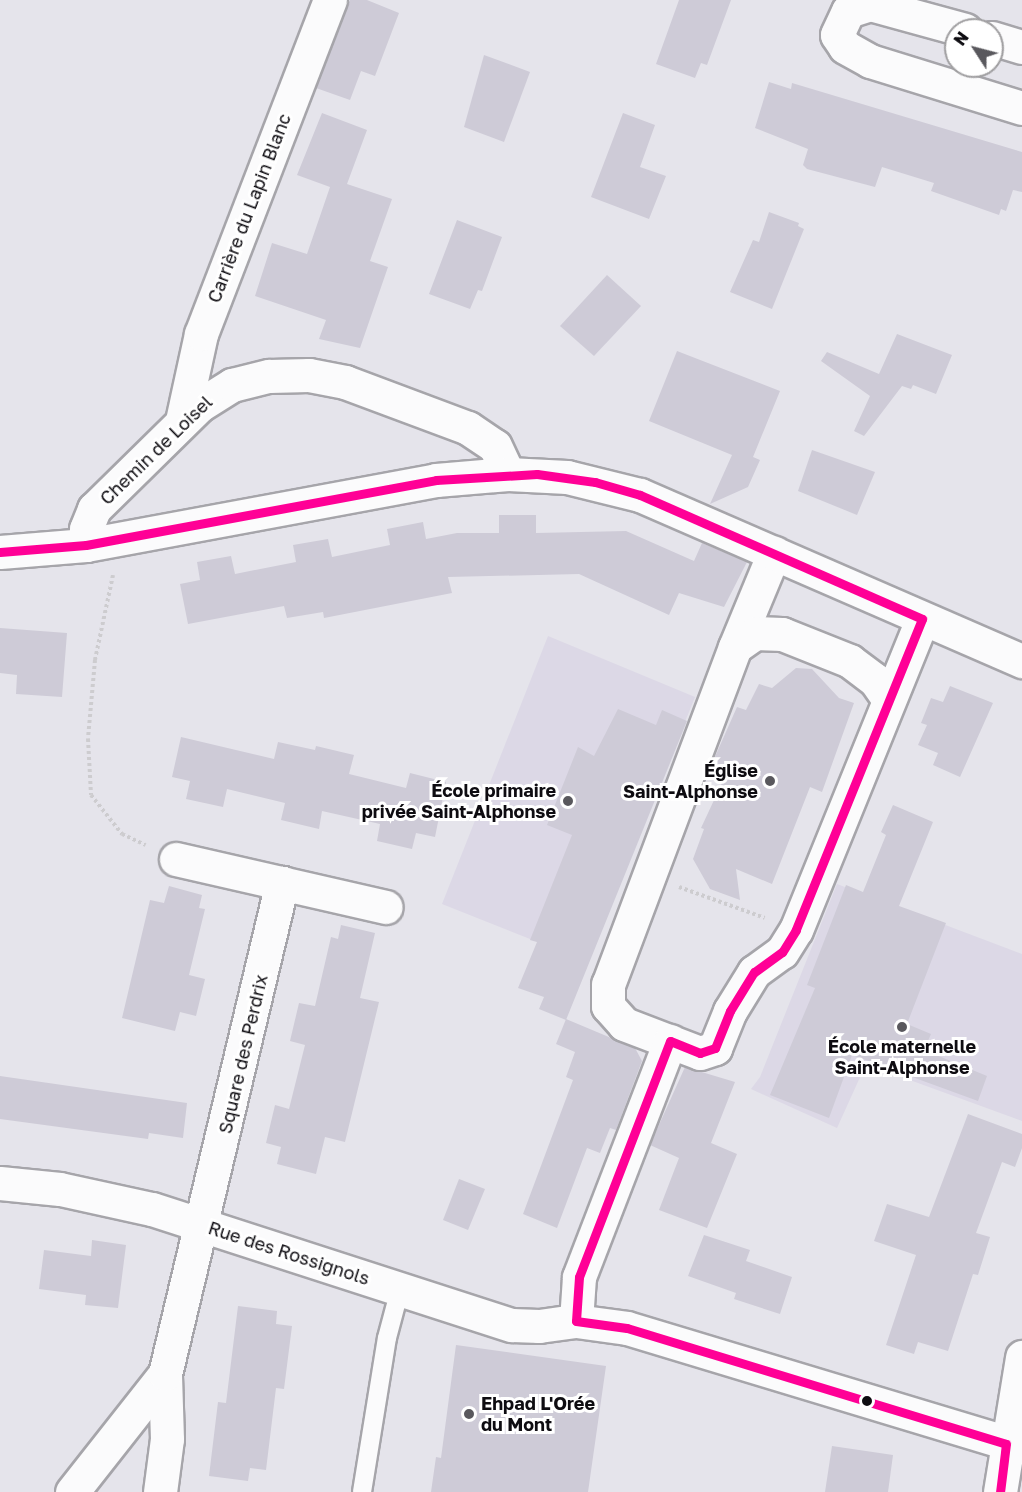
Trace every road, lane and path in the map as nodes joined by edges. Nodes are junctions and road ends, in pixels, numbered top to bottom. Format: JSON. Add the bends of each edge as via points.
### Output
{"nodes":[{"id":1,"x":330,"y":0,"type":"edge"},
{"id":2,"x":874,"y":3,"type":"edge"},
{"id":3,"x":944,"y":24,"type":"edge"},
{"id":4,"x":1004,"y":42,"type":"edge"},
{"id":5,"x":1022,"y":47,"type":"edge"},
{"id":6,"x":1022,"y":108,"type":"edge"},
{"id":7,"x":182,"y":421,"type":"junction"},
{"id":8,"x":508,"y":474,"type":"junction"},
{"id":9,"x":120,"y":539,"type":"junction"},
{"id":10,"x":86,"y":545,"type":"junction"},
{"id":11,"x":0,"y":552,"type":"edge"},
{"id":12,"x":774,"y":553,"type":"junction"},
{"id":13,"x":922,"y":618,"type":"junction"},
{"id":14,"x":735,"y":647,"type":"junction"},
{"id":15,"x":1022,"y":661,"type":"edge"},
{"id":16,"x":887,"y":697,"type":"junction"},
{"id":17,"x":176,"y":859,"type":"joint"},
{"id":18,"x":647,"y":875,"type":"junction"},
{"id":19,"x":282,"y":883,"type":"junction"},
{"id":20,"x":386,"y":907,"type":"dead end"},
{"id":21,"x":796,"y":930,"type":"junction"},
{"id":22,"x":665,"y":1055,"type":"junction"},
{"id":23,"x":0,"y":1183,"type":"edge"},
{"id":24,"x":203,"y":1225,"type":"junction"},
{"id":25,"x":400,"y":1289,"type":"junction"},
{"id":26,"x":576,"y":1321,"type":"junction"},
{"id":27,"x":1022,"y":1357,"type":"edge"},
{"id":28,"x":165,"y":1374,"type":"junction"},
{"id":29,"x":1014,"y":1446,"type":"edge"},
{"id":30,"x":72,"y":1492,"type":"edge"},
{"id":31,"x":160,"y":1492,"type":"edge"},
{"id":32,"x":362,"y":1492,"type":"edge"},
{"id":33,"x":1000,"y":1492,"type":"edge"}],
"edges":[{"from":1,"to":7,"type":"street","name":"Carrière du Lapin Blanc","via":[[208,316]]},
{"from":2,"to":3,"type":"street"},
{"from":2,"to":6,"type":"street","via":[[848,11],[837,31],[841,43],[870,61]]},
{"from":4,"to":5,"type":"street"},
{"from":7,"to":8,"type":"street","name":"Chemin de Loisel","via":[[232,385],[269,376],[309,375],[394,399],[468,428],[495,446]]},
{"from":7,"to":10,"type":"street","name":"Chemin de Loisel","via":[[94,509],[86,529]]},
{"from":8,"to":9,"type":"street","via":[[436,480]]},
{"from":8,"to":12,"type":"street","via":[[567,477],[619,488]]},
{"from":9,"to":10,"type":"street"},
{"from":9,"to":17,"type":"path","via":[[95,660],[88,739],[91,795],[122,834]]},
{"from":10,"to":11,"type":"street"},
{"from":12,"to":13,"type":"street"},
{"from":12,"to":14,"type":"street"},
{"from":13,"to":15,"type":"street"},
{"from":13,"to":16,"type":"street"},
{"from":14,"to":16,"type":"street","via":[[755,633],[782,634],[850,661],[875,680]]},
{"from":14,"to":18,"type":"street"},
{"from":16,"to":21,"type":"street"},
{"from":17,"to":19,"type":"street"},
{"from":18,"to":21,"type":"path"},
{"from":18,"to":22,"type":"street","via":[[608,984],[608,1006],[624,1024]]},
{"from":19,"to":20,"type":"street"},
{"from":19,"to":24,"type":"street","name":"Square des Perdrix"},
{"from":21,"to":22,"type":"street","via":[[782,952],[754,972],[730,1011],[715,1048]]},
{"from":22,"to":26,"type":"street","via":[[579,1277]]},
{"from":23,"to":24,"type":"street","name":"Rue des Rossignols","via":[[120,1201]]},
{"from":24,"to":25,"type":"street","name":"Rue des Rossignols"},
{"from":24,"to":28,"type":"street","name":"Square des Perdrix"},
{"from":25,"to":26,"type":"street","name":"Rue des Rossignols","via":[[512,1324],[539,1326]]},
{"from":25,"to":32,"type":"lane","via":[[387,1338]]},
{"from":26,"to":29,"type":"street","name":"Rue des Rossignols","via":[[627,1328]]},
{"from":27,"to":29,"type":"street"},
{"from":28,"to":30,"type":"street"},
{"from":28,"to":31,"type":"street","via":[[167,1439]]},
{"from":29,"to":33,"type":"street"}]}
